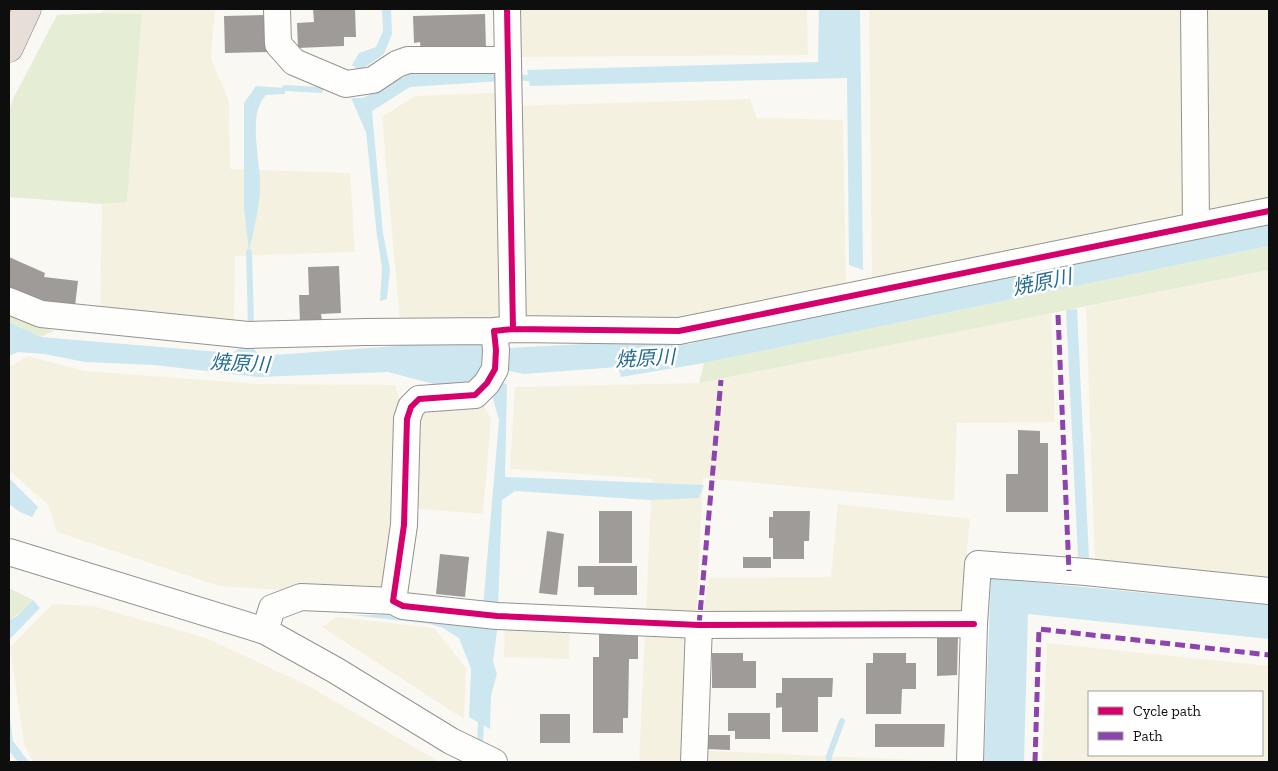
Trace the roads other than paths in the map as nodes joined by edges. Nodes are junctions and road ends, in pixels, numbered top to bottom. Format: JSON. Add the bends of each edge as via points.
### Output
{"nodes":[{"id":1,"x":27,"y":9,"type":"edge"},
{"id":2,"x":276,"y":9,"type":"edge"},
{"id":3,"x":507,"y":9,"type":"edge"},
{"id":4,"x":1194,"y":9,"type":"edge"},
{"id":5,"x":9,"y":48,"type":"edge"},
{"id":6,"x":508,"y":60,"type":"junction"},
{"id":7,"x":1269,"y":211,"type":"edge"},
{"id":8,"x":1196,"y":225,"type":"junction"},
{"id":9,"x":9,"y":301,"type":"edge"},
{"id":10,"x":500,"y":345,"type":"junction"},
{"id":11,"x":9,"y":552,"type":"edge"},
{"id":12,"x":1269,"y":591,"type":"edge"},
{"id":13,"x":393,"y":600,"type":"junction"},
{"id":14,"x":974,"y":624,"type":"junction"},
{"id":15,"x":699,"y":625,"type":"junction"},
{"id":16,"x":265,"y":631,"type":"junction"},
{"id":17,"x":485,"y":758,"type":"edge"},
{"id":18,"x":694,"y":762,"type":"edge"},
{"id":19,"x":970,"y":762,"type":"edge"}],
"edges":[{"from":1,"to":5,"type":"highway"},
{"from":2,"to":6,"type":"street","via":[[278,44],[294,62],[346,84],[373,80],[408,60]]},
{"from":3,"to":6,"type":"street"},
{"from":4,"to":8,"type":"street"},
{"from":6,"to":10,"type":"street"},
{"from":7,"to":8,"type":"street"},
{"from":8,"to":10,"type":"street","via":[[678,331]]},
{"from":9,"to":10,"type":"street","via":[[41,314],[248,334]]},
{"from":10,"to":13,"type":"street","via":[[488,383],[475,395],[420,399],[411,407],[407,420],[404,525]]},
{"from":11,"to":16,"type":"street"},
{"from":12,"to":14,"type":"street","via":[[978,564]]},
{"from":13,"to":15,"type":"street","via":[[403,606],[490,615]]},
{"from":13,"to":16,"type":"street","via":[[301,597],[272,608]]},
{"from":14,"to":15,"type":"street"},
{"from":14,"to":19,"type":"street"},
{"from":15,"to":18,"type":"street"},
{"from":16,"to":17,"type":"street"}]}
